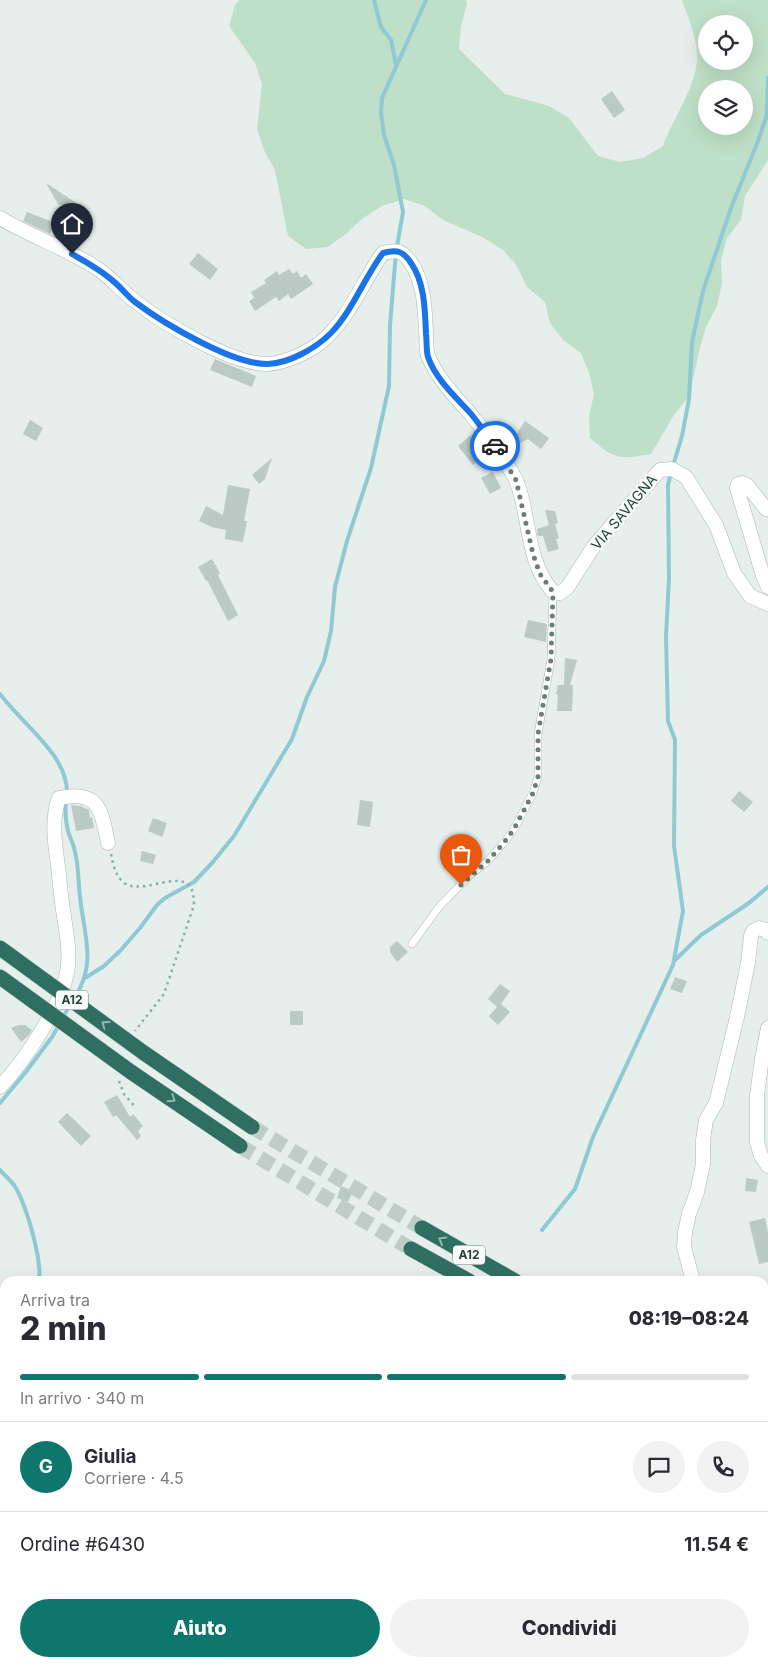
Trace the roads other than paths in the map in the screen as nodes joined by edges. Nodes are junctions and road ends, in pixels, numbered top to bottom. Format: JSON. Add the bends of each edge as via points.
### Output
{"nodes":[{"id":1,"x":0,"y":218,"type":"edge"},
{"id":2,"x":766,"y":508,"type":"dead end"},
{"id":3,"x":768,"y":587,"type":"edge"},
{"id":4,"x":553,"y":592,"type":"junction"},
{"id":5,"x":768,"y":604,"type":"edge"},
{"id":6,"x":108,"y":843,"type":"road end"},
{"id":7,"x":768,"y":933,"type":"edge"},
{"id":8,"x":412,"y":944,"type":"dead end"},
{"id":9,"x":0,"y":948,"type":"edge"},
{"id":10,"x":0,"y":977,"type":"edge"},
{"id":11,"x":768,"y":1028,"type":"edge"},
{"id":12,"x":0,"y":1087,"type":"edge"},
{"id":13,"x":252,"y":1127,"type":"tunnel mouth"},
{"id":14,"x":240,"y":1146,"type":"tunnel mouth"},
{"id":15,"x":768,"y":1166,"type":"edge"},
{"id":16,"x":422,"y":1228,"type":"tunnel mouth"},
{"id":17,"x":411,"y":1249,"type":"tunnel mouth"},
{"id":18,"x":460,"y":1276,"type":"edge"},
{"id":19,"x":506,"y":1276,"type":"edge"},
{"id":20,"x":692,"y":1276,"type":"edge"}],
"edges":[{"from":1,"to":4,"type":"street","via":[[96,267],[134,301],[172,327],[233,356],[256,363],[280,362],[319,344],[347,312],[383,253],[392,250],[406,255],[421,284],[427,356],[444,384],[488,437],[516,480],[538,567]]},
{"from":2,"to":3,"type":"street","via":[[747,485],[738,484]]},
{"from":4,"to":5,"type":"street","name":"VIA SAVAGNA","via":[[560,593],[567,588],[594,546],[660,470],[672,469],[686,477],[716,525],[734,573],[750,596]]},
{"from":4,"to":8,"type":"lane","via":[[551,659],[538,734],[538,777],[533,793],[506,840],[439,907]]},
{"from":6,"to":12,"type":"street","via":[[97,804],[87,797],[59,798],[56,805],[56,851],[68,946],[66,978],[36,1039]]},
{"from":7,"to":20,"type":"street","via":[[759,928],[751,936],[724,1074],[716,1103],[706,1120],[698,1192],[685,1232],[684,1247]]},
{"from":13,"to":9,"type":"highway","number":"A12","one_way":true,"bridge":true},
{"from":10,"to":14,"type":"highway","number":"A12","one_way":true,"bridge":true,"via":[[125,1073]]},
{"from":11,"to":15,"type":"street","via":[[757,1096],[757,1142]]},
{"from":19,"to":16,"type":"highway","number":"A12","one_way":true},
{"from":17,"to":18,"type":"highway","number":"A12"}]}
